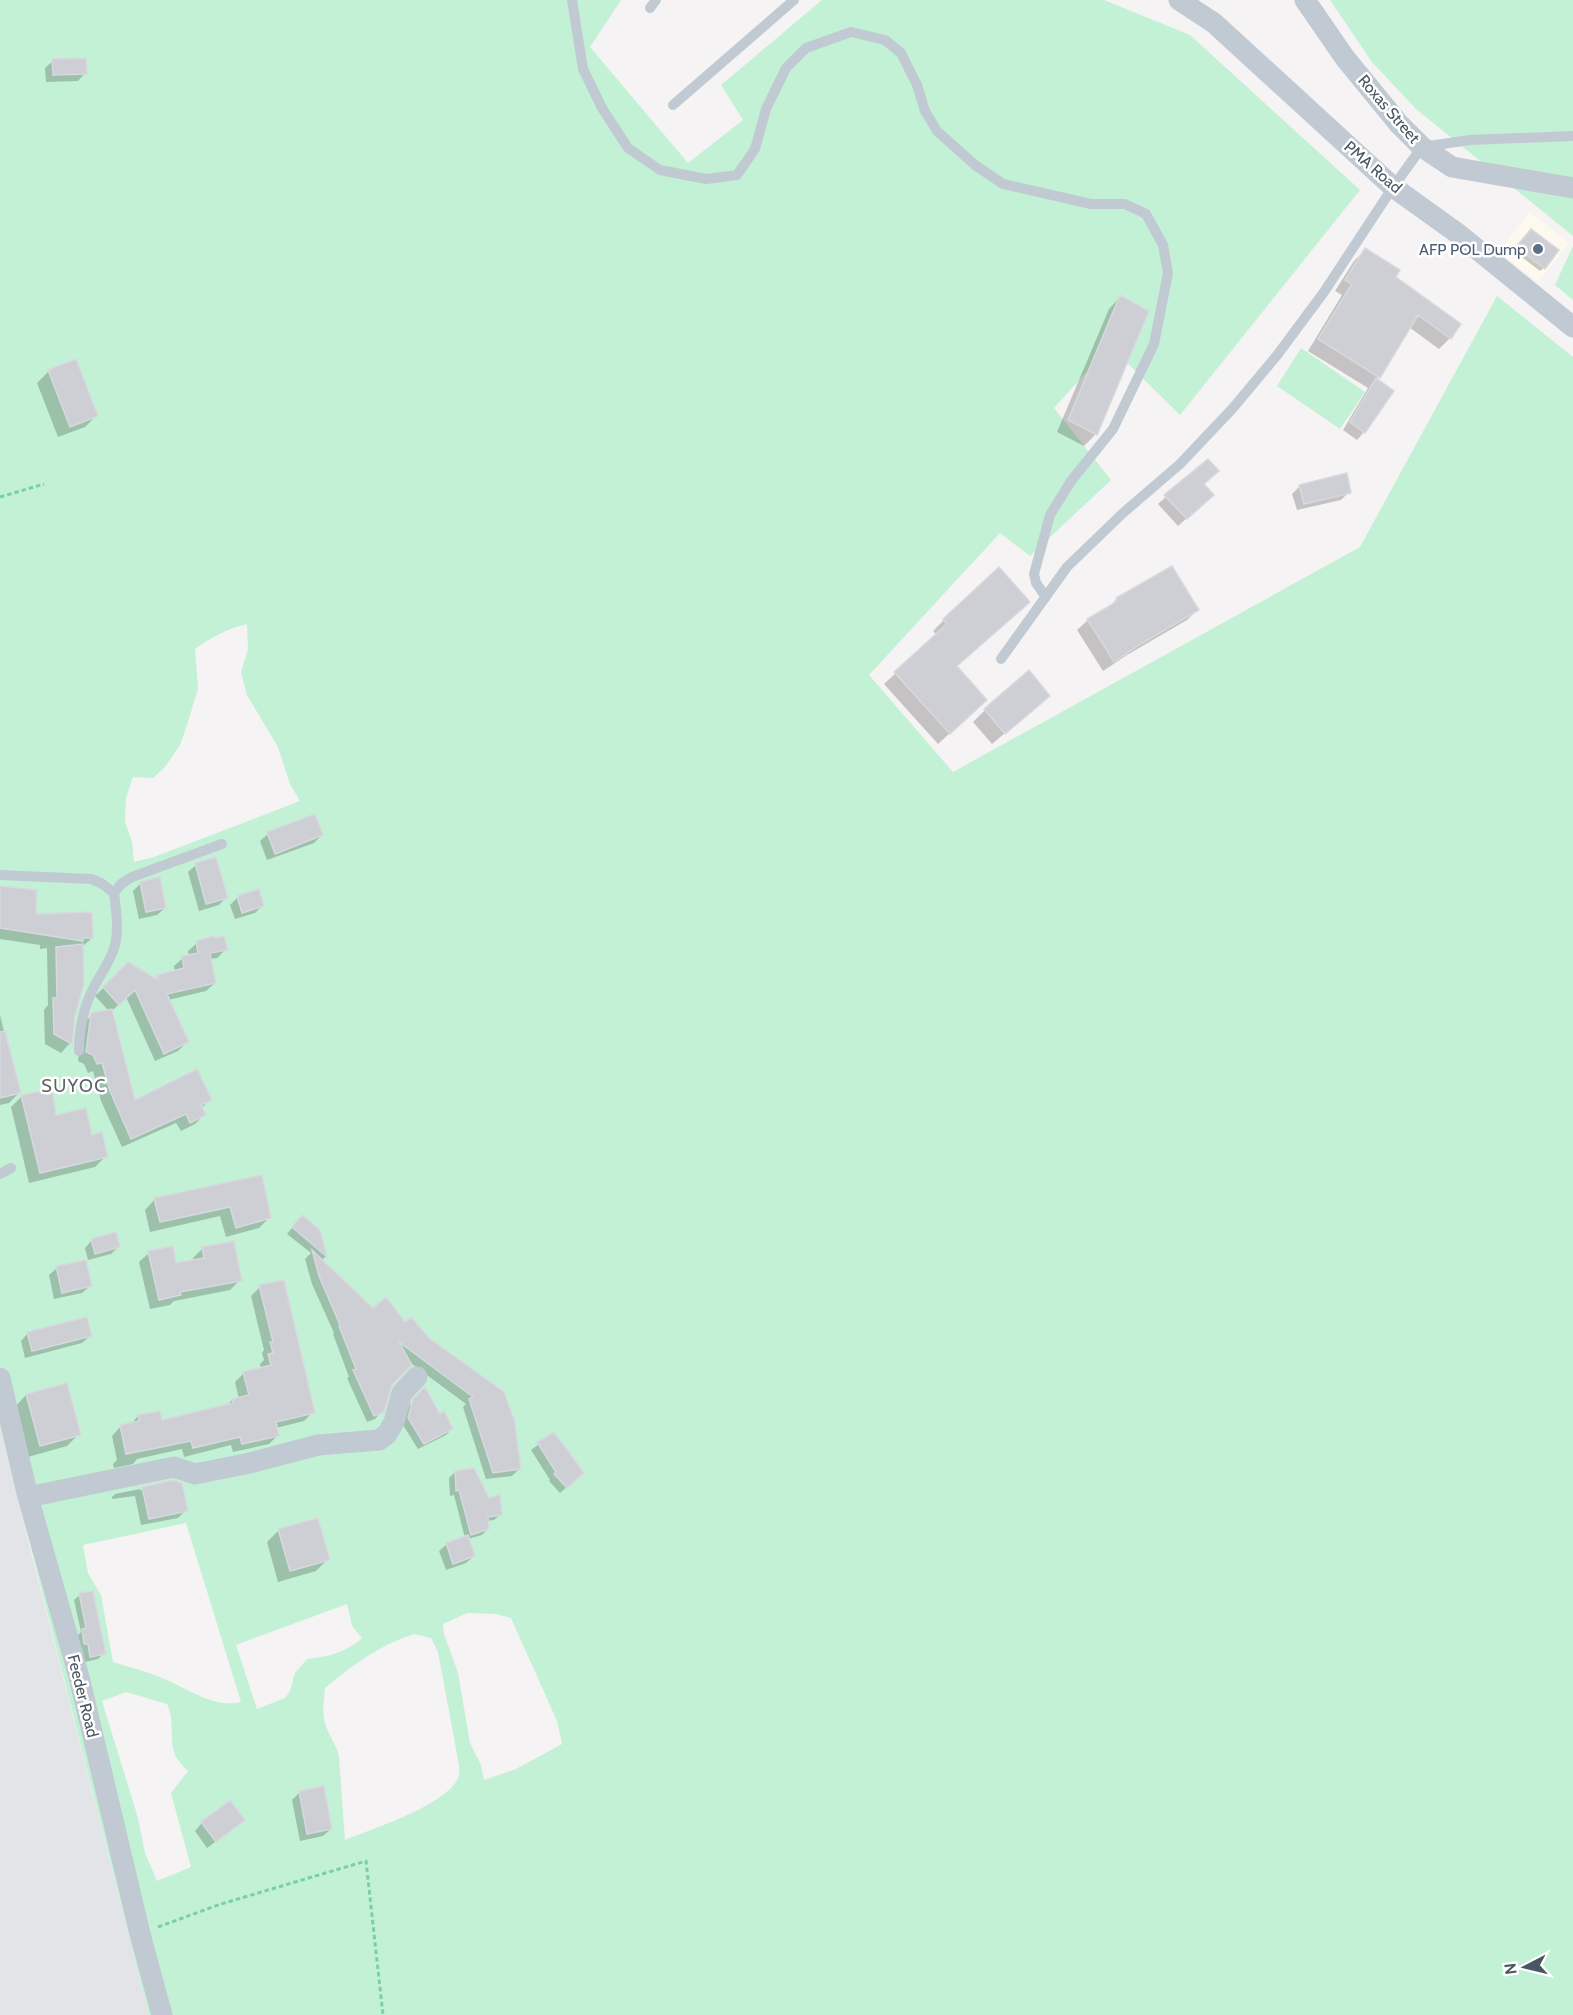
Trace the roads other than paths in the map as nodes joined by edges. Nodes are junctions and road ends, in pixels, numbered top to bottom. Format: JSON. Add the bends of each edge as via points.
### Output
{"nodes":[{"id":1,"x":572,"y":0,"type":"edge"},
{"id":2,"x":794,"y":0,"type":"edge"},
{"id":3,"x":1179,"y":0,"type":"edge"},
{"id":4,"x":1305,"y":0,"type":"edge"},
{"id":5,"x":673,"y":105,"type":"dead end"},
{"id":6,"x":1573,"y":135,"type":"edge"},
{"id":7,"x":1422,"y":147,"type":"junction"},
{"id":8,"x":1393,"y":187,"type":"junction"},
{"id":9,"x":1573,"y":188,"type":"edge"},
{"id":10,"x":1573,"y":327,"type":"edge"},
{"id":11,"x":1046,"y":597,"type":"junction"},
{"id":12,"x":1001,"y":659,"type":"dead end"},
{"id":13,"x":222,"y":844,"type":"dead end"},
{"id":14,"x":0,"y":875,"type":"edge"},
{"id":15,"x":114,"y":893,"type":"junction"},
{"id":16,"x":79,"y":1051,"type":"dead end"},
{"id":17,"x":11,"y":1168,"type":"dead end"},
{"id":18,"x":0,"y":1174,"type":"edge"},
{"id":19,"x":417,"y":1377,"type":"dead end"},
{"id":20,"x":0,"y":1378,"type":"edge"},
{"id":21,"x":28,"y":1497,"type":"junction"},
{"id":22,"x":162,"y":2015,"type":"edge"}],
"edges":[{"from":1,"to":11,"type":"lane","via":[[583,69],[602,108],[628,148],[660,170],[706,179],[737,175],[755,149],[766,110],[786,68],[806,48],[851,32],[885,40],[901,53],[937,131],[1003,184],[1091,204],[1125,204],[1146,214],[1163,245],[1168,273],[1154,344],[1113,429],[1071,481],[1050,515],[1034,574]]},
{"from":2,"to":5,"type":"lane"},
{"from":3,"to":8,"type":"street","name":"PMA Road","via":[[1214,23]]},
{"from":4,"to":7,"type":"street","name":"Roxas Street","via":[[1345,58]]},
{"from":6,"to":7,"type":"lane","via":[[1470,140]]},
{"from":7,"to":8,"type":"lane"},
{"from":7,"to":9,"type":"street","name":"Roxas Street","via":[[1452,167]]},
{"from":8,"to":10,"type":"street","name":"PMA Road"},
{"from":8,"to":11,"type":"lane","via":[[1324,292],[1233,408],[1180,464],[1067,567]]},
{"from":11,"to":12,"type":"lane"},
{"from":13,"to":15,"type":"lane","via":[[132,877]]},
{"from":14,"to":15,"type":"lane","via":[[90,879]]},
{"from":15,"to":16,"type":"lane","via":[[116,944],[82,1014]]},
{"from":17,"to":18,"type":"lane"},
{"from":19,"to":21,"type":"street","via":[[402,1393],[394,1422],[379,1440],[318,1445],[195,1474],[174,1467]]},
{"from":20,"to":21,"type":"street","name":"Feeder Road"},
{"from":21,"to":22,"type":"street","name":"Feeder Road","via":[[79,1677]]}]}
